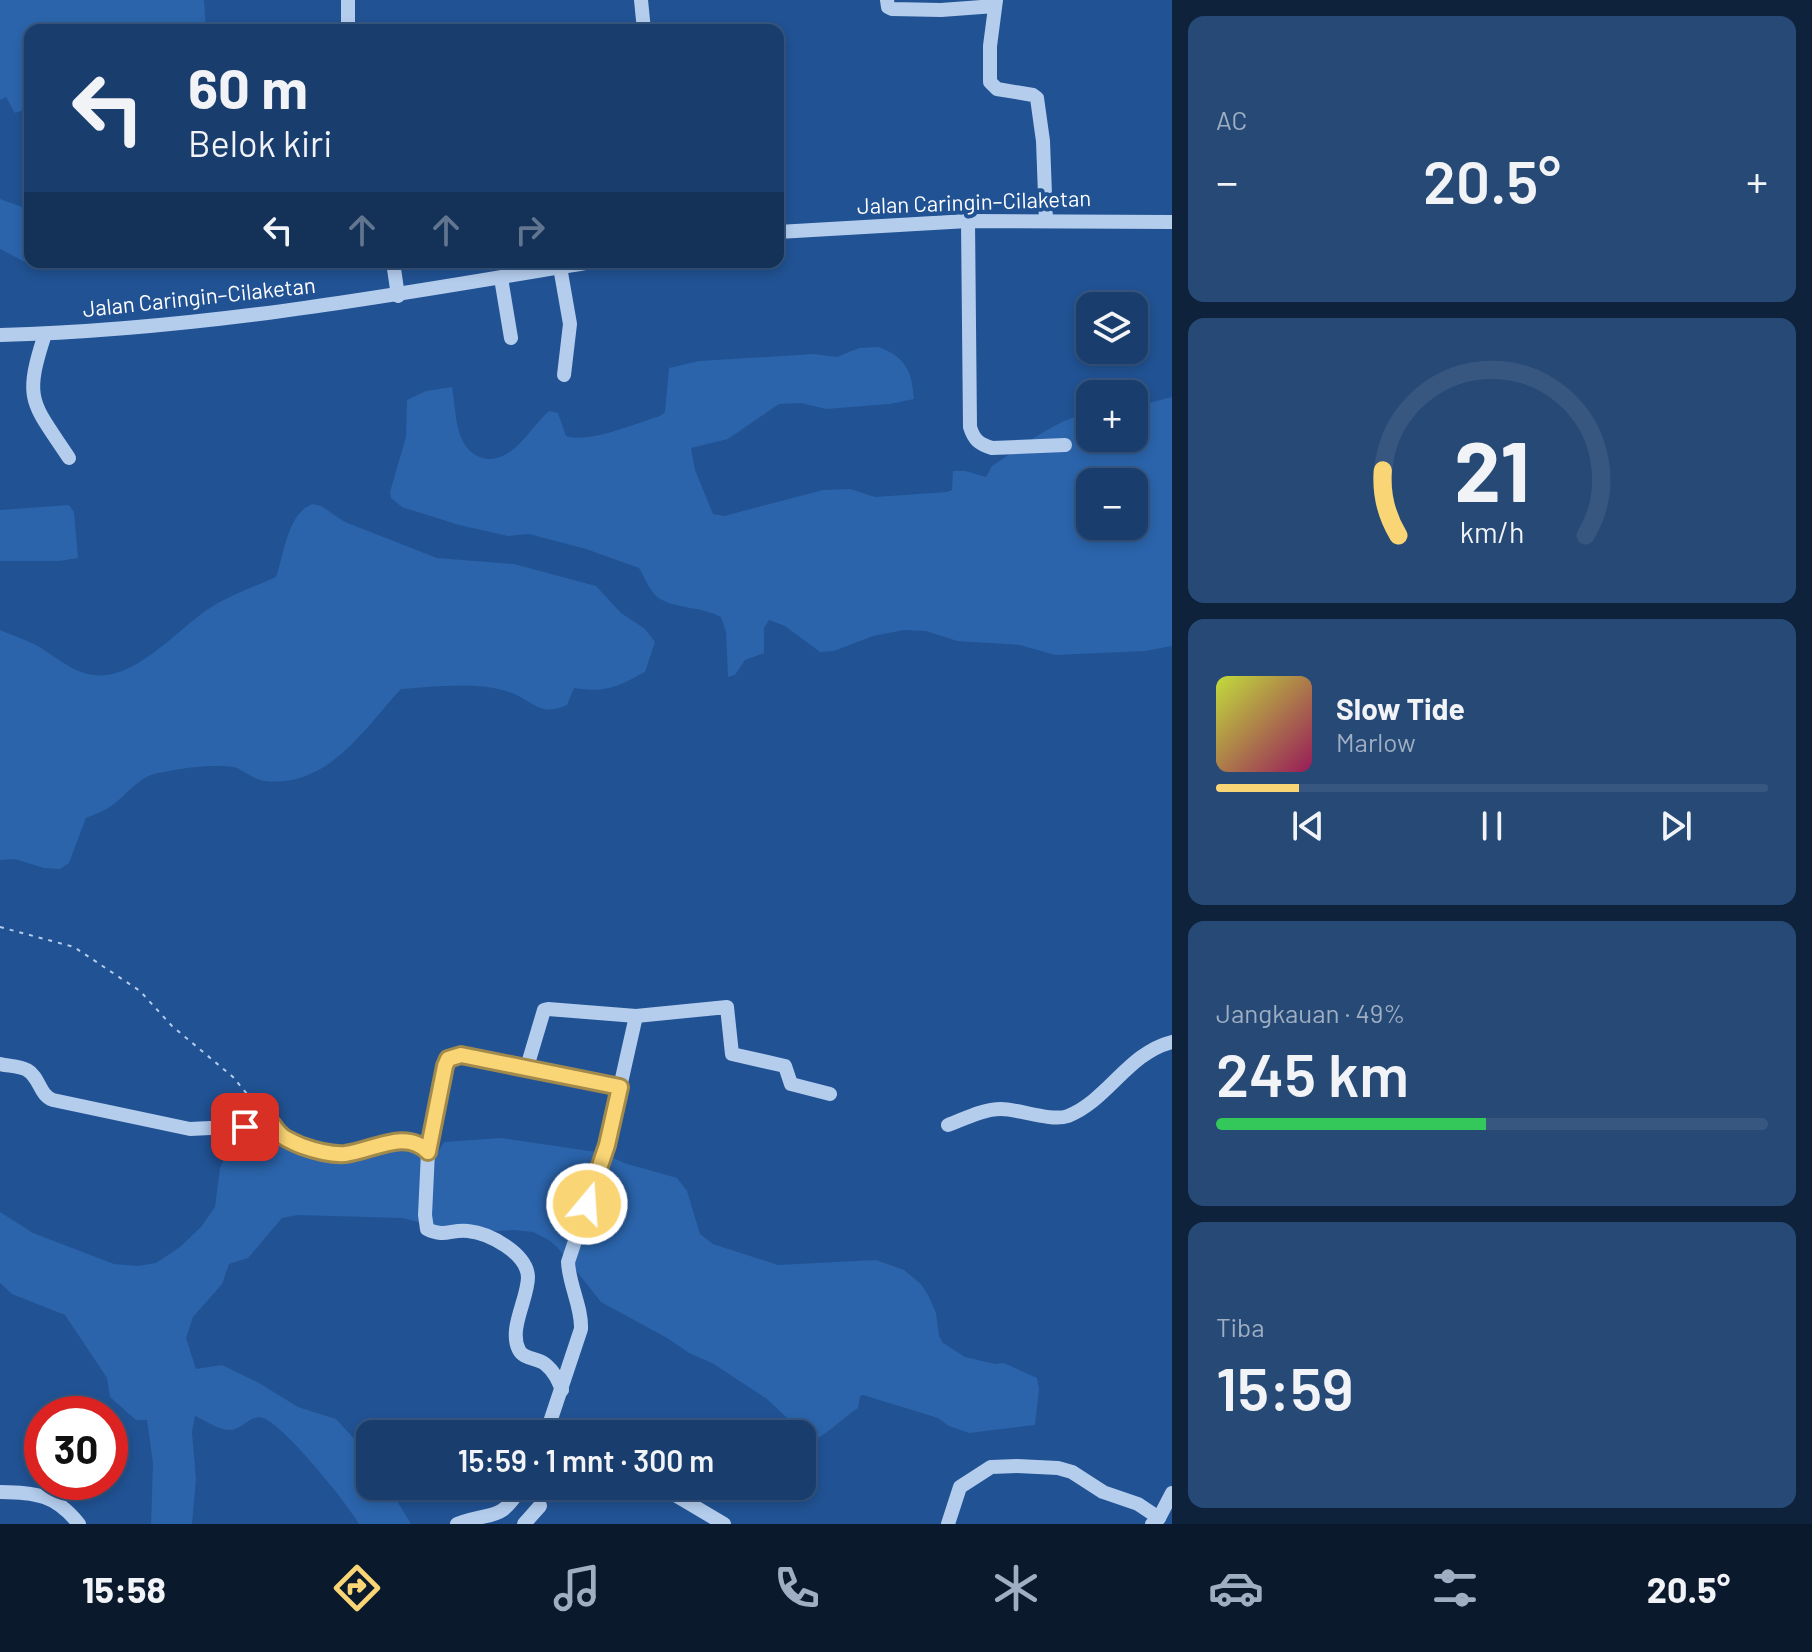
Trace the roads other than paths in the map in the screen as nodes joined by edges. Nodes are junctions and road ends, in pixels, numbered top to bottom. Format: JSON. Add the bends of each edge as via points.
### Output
{"nodes":[{"id":1,"x":348,"y":0,"type":"edge"},
{"id":2,"x":641,"y":0,"type":"edge"},
{"id":3,"x":887,"y":0,"type":"edge"},
{"id":4,"x":996,"y":3,"type":"edge"},
{"id":5,"x":348,"y":24,"type":"edge"},
{"id":6,"x":643,"y":24,"type":"edge"},
{"id":7,"x":968,"y":221,"type":"junction"},
{"id":8,"x":1046,"y":221,"type":"junction"},
{"id":9,"x":1172,"y":222,"type":"edge"},
{"id":10,"x":784,"y":232,"type":"edge"},
{"id":11,"x":394,"y":268,"type":"edge"},
{"id":12,"x":555,"y":268,"type":"edge"},
{"id":13,"x":560,"y":268,"type":"edge"},
{"id":14,"x":501,"y":278,"type":"junction"},
{"id":15,"x":398,"y":296,"type":"junction"},
{"id":16,"x":45,"y":334,"type":"junction"},
{"id":17,"x":0,"y":335,"type":"edge"},
{"id":18,"x":511,"y":338,"type":"dead end"},
{"id":19,"x":564,"y":375,"type":"dead end"},
{"id":20,"x":1065,"y":445,"type":"dead end"},
{"id":21,"x":69,"y":458,"type":"dead end"},
{"id":22,"x":636,"y":1016,"type":"junction"},
{"id":23,"x":1172,"y":1042,"type":"edge"},
{"id":24,"x":0,"y":1064,"type":"edge"},
{"id":25,"x":527,"y":1067,"type":"junction"},
{"id":26,"x":620,"y":1087,"type":"junction"},
{"id":27,"x":830,"y":1094,"type":"dead end"},
{"id":28,"x":948,"y":1125,"type":"dead end"},
{"id":29,"x":428,"y":1152,"type":"junction"},
{"id":30,"x":562,"y":1390,"type":"junction"},
{"id":31,"x":555,"y":1420,"type":"edge"},
{"id":32,"x":0,"y":1492,"type":"edge"},
{"id":33,"x":1172,"y":1493,"type":"edge"},
{"id":34,"x":516,"y":1500,"type":"edge"},
{"id":35,"x":684,"y":1500,"type":"edge"},
{"id":36,"x":540,"y":1506,"type":"dead end"},
{"id":37,"x":1156,"y":1521,"type":"edge"},
{"id":38,"x":79,"y":1524,"type":"edge"},
{"id":39,"x":457,"y":1524,"type":"edge"},
{"id":40,"x":524,"y":1524,"type":"edge"},
{"id":41,"x":724,"y":1524,"type":"edge"},
{"id":42,"x":948,"y":1524,"type":"edge"}],
"edges":[{"from":1,"to":5,"type":"street"},
{"from":2,"to":6,"type":"street"},
{"from":3,"to":4,"type":"street","via":[[892,9]]},
{"from":4,"to":8,"type":"street","via":[[990,82],[997,89],[1037,98]]},
{"from":7,"to":8,"type":"street","name":"Jalan Caringin–Cilaketan"},
{"from":7,"to":10,"type":"street","name":"Jalan Caringin–Cilaketan"},
{"from":7,"to":20,"type":"street","via":[[974,438],[992,448]]},
{"from":8,"to":9,"type":"street","name":"Jalan Caringin–Cilaketan"},
{"from":11,"to":15,"type":"street"},
{"from":12,"to":14,"type":"street","name":"Jalan Caringin–Cilaketan"},
{"from":13,"to":19,"type":"street","via":[[570,324]]},
{"from":14,"to":15,"type":"street","name":"Jalan Caringin–Cilaketan"},
{"from":14,"to":18,"type":"street"},
{"from":15,"to":16,"type":"street","name":"Jalan Caringin–Cilaketan"},
{"from":16,"to":17,"type":"street","name":"Jalan Caringin–Cilaketan"},
{"from":16,"to":21,"type":"street","via":[[32,398]]},
{"from":22,"to":25,"type":"street","via":[[544,1010]]},
{"from":22,"to":26,"type":"street"},
{"from":22,"to":27,"type":"street","via":[[727,1007],[732,1054],[785,1066],[791,1084]]},
{"from":23,"to":28,"type":"street","via":[[1124,1069],[1102,1092],[1062,1118],[1003,1109]]},
{"from":24,"to":29,"type":"street","via":[[27,1070],[46,1097],[190,1129],[273,1125],[281,1137],[319,1152],[346,1154],[397,1142],[415,1142]]},
{"from":25,"to":26,"type":"street"},
{"from":25,"to":29,"type":"street","via":[[461,1055],[448,1059]]},
{"from":26,"to":30,"type":"street","via":[[607,1145],[568,1262],[581,1329]]},
{"from":29,"to":30,"type":"street","via":[[427,1229],[438,1235],[478,1232],[522,1261],[528,1276],[516,1334],[519,1350],[544,1362]]},
{"from":30,"to":31,"type":"street"},
{"from":32,"to":38,"type":"street","via":[[44,1495]]},
{"from":33,"to":37,"type":"street"},
{"from":34,"to":39,"type":"street","via":[[491,1521]]},
{"from":35,"to":41,"type":"street"},
{"from":36,"to":40,"type":"street"},
{"from":37,"to":42,"type":"street","via":[[1138,1504],[1103,1492],[1072,1472],[1017,1466],[991,1467],[960,1487]]}]}
